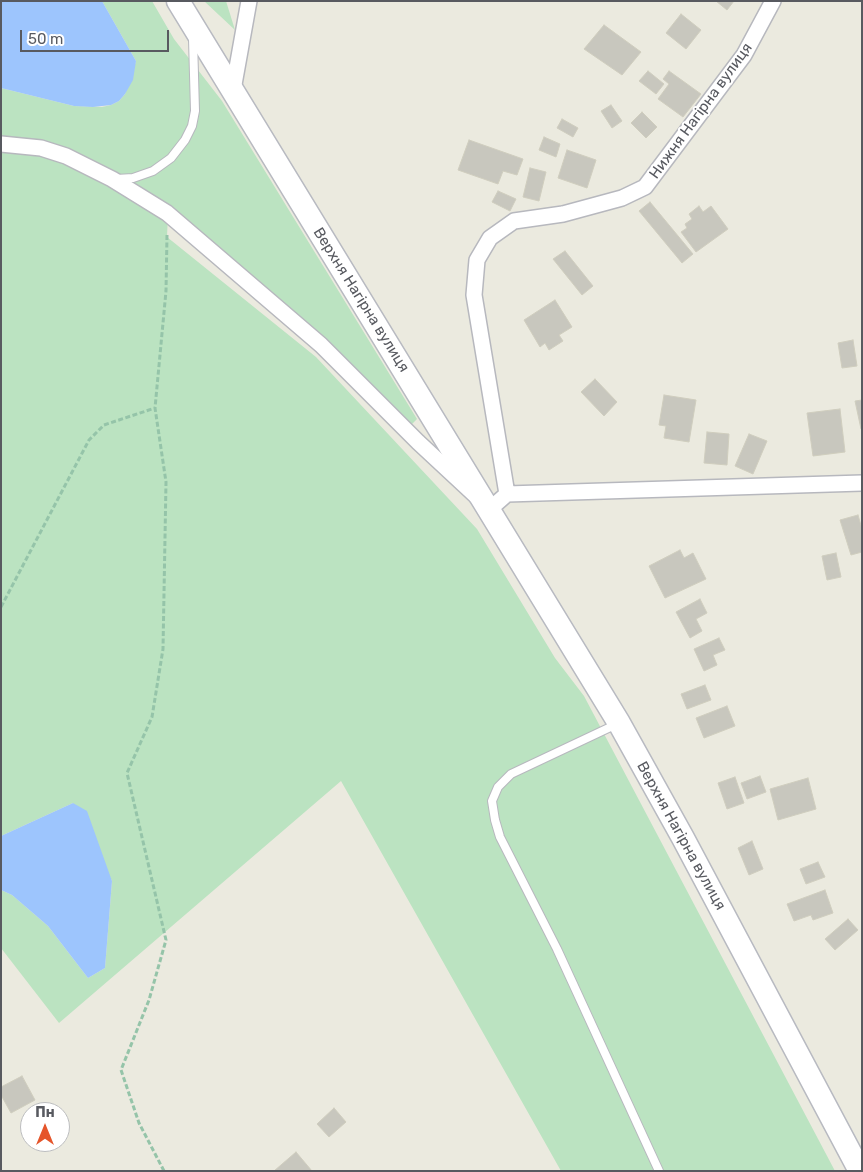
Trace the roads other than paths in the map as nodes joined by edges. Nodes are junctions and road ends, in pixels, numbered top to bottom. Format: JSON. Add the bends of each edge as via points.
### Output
{"nodes":[{"id":1,"x":178,"y":1,"type":"edge"},
{"id":2,"x":249,"y":1,"type":"edge"},
{"id":3,"x":773,"y":1,"type":"edge"},
{"id":4,"x":193,"y":25,"type":"junction"},
{"id":5,"x":233,"y":90,"type":"junction"},
{"id":6,"x":1,"y":144,"type":"edge"},
{"id":7,"x":112,"y":180,"type":"junction"},
{"id":8,"x":862,"y":483,"type":"edge"},
{"id":9,"x":507,"y":494,"type":"junction"},
{"id":10,"x":490,"y":509,"type":"junction"},
{"id":11,"x":619,"y":723,"type":"junction"},
{"id":12,"x":659,"y":1171,"type":"edge"},
{"id":13,"x":860,"y":1171,"type":"edge"}],
"edges":[{"from":1,"to":4,"type":"main road","name":"Верхня Нагірна вулиця"},
{"from":2,"to":5,"type":"street"},
{"from":3,"to":9,"type":"street","name":"Нижня Нагірна вулиця","via":[[744,55],[645,187],[614,200],[563,214],[514,221],[490,238],[477,260],[474,295]]},
{"from":4,"to":5,"type":"main road","name":"Верхня Нагірна вулиця"},
{"from":4,"to":7,"type":"lane","via":[[195,111],[192,126],[171,158],[153,171],[133,178]]},
{"from":5,"to":10,"type":"main road","name":"Верхня Нагірна вулиця"},
{"from":6,"to":7,"type":"street","via":[[41,148],[66,156]]},
{"from":7,"to":10,"type":"street","via":[[168,213],[321,345]]},
{"from":8,"to":9,"type":"street"},
{"from":9,"to":10,"type":"street"},
{"from":10,"to":11,"type":"main road","name":"Верхня Нагірна вулиця"},
{"from":11,"to":12,"type":"lane","via":[[511,774],[498,787],[492,800],[500,837],[557,950]]},
{"from":11,"to":13,"type":"main road","name":"Верхня Нагірна вулиця"}]}
